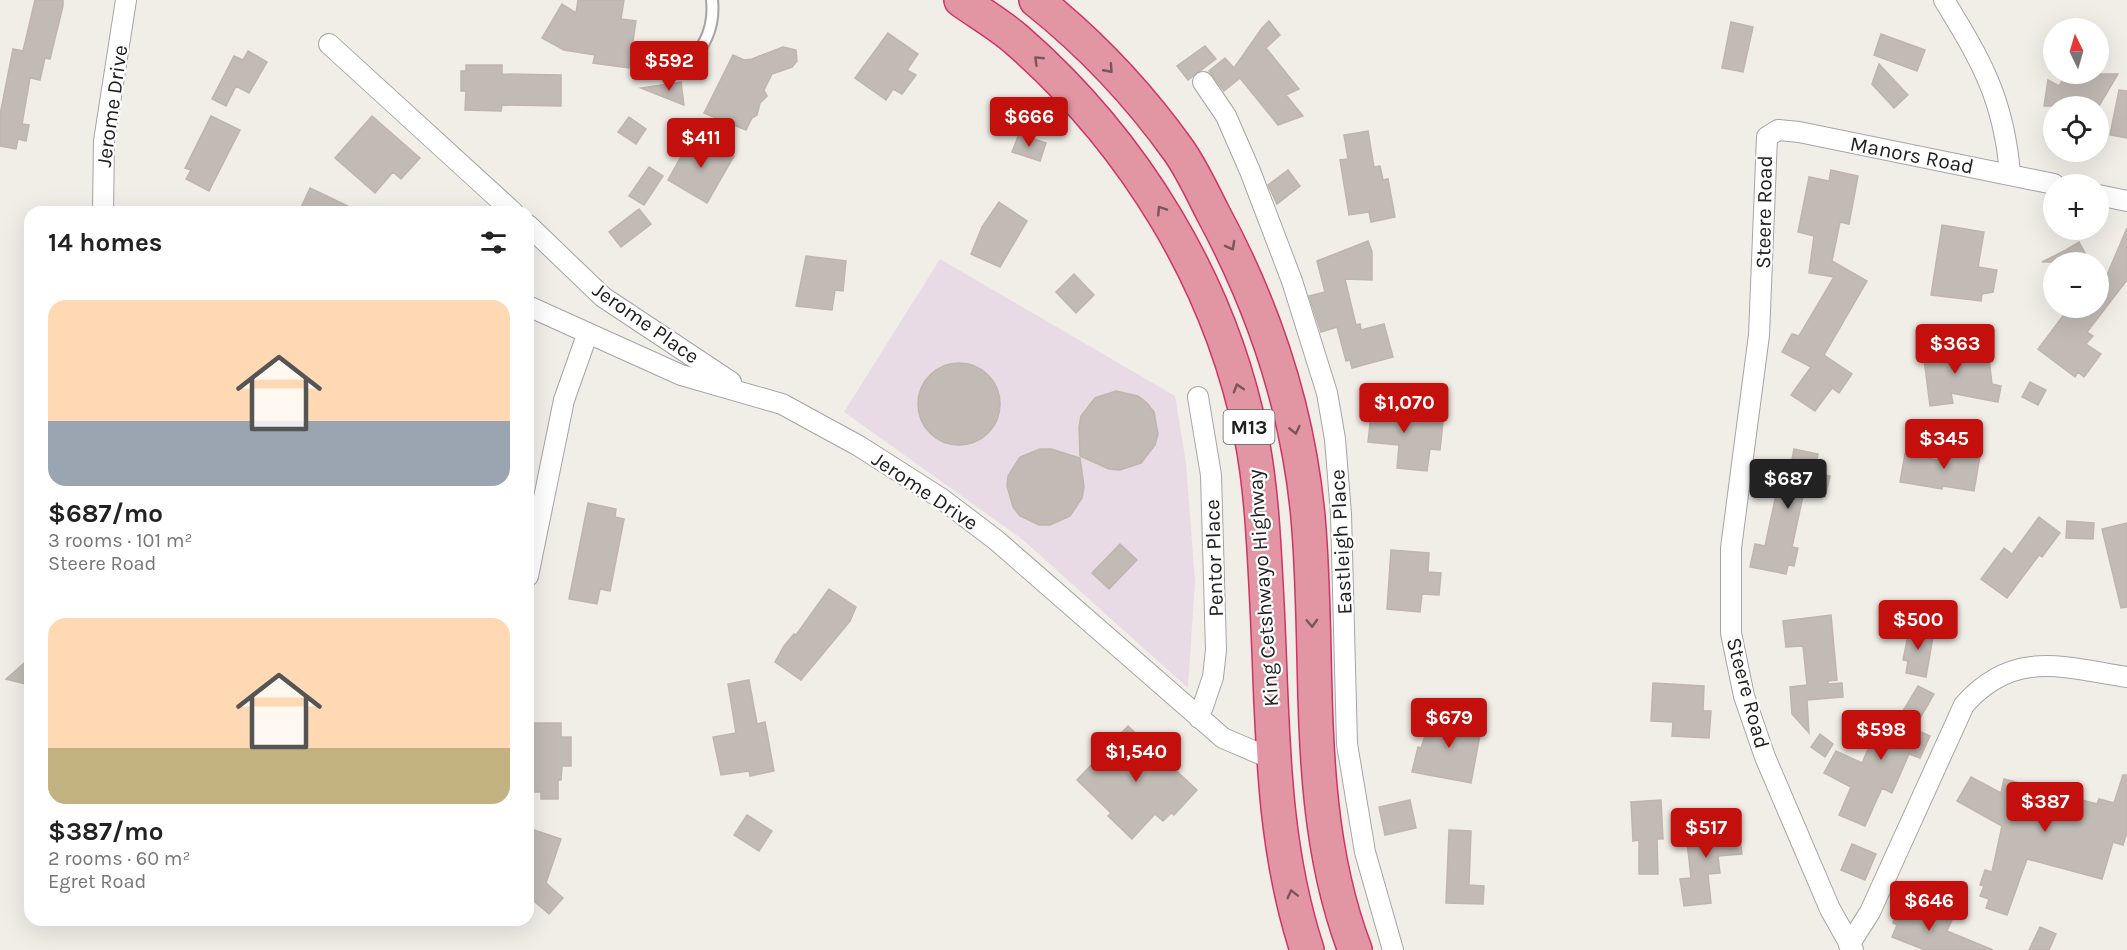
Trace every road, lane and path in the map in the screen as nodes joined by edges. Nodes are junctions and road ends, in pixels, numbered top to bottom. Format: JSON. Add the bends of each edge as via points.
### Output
{"nodes":[{"id":1,"x":126,"y":0,"type":"edge"},
{"id":2,"x":712,"y":0,"type":"edge"},
{"id":3,"x":961,"y":0,"type":"edge"},
{"id":4,"x":1036,"y":0,"type":"edge"},
{"id":5,"x":1944,"y":0,"type":"edge"},
{"id":6,"x":329,"y":44,"type":"dead end"},
{"id":7,"x":684,"y":67,"type":"dead end"},
{"id":8,"x":1203,"y":82,"type":"dead end"},
{"id":9,"x":1770,"y":133,"type":"joint"},
{"id":10,"x":2010,"y":174,"type":"junction"},
{"id":11,"x":2043,"y":182,"type":"edge"},
{"id":12,"x":2109,"y":197,"type":"edge"},
{"id":13,"x":2127,"y":201,"type":"edge"},
{"id":14,"x":103,"y":206,"type":"edge"},
{"id":15,"x":506,"y":206,"type":"edge"},
{"id":16,"x":534,"y":231,"type":"edge"},
{"id":17,"x":534,"y":309,"type":"edge"},
{"id":18,"x":587,"y":335,"type":"junction"},
{"id":19,"x":743,"y":391,"type":"junction"},
{"id":20,"x":1198,"y":397,"type":"dead end"},
{"id":21,"x":534,"y":547,"type":"edge"},
{"id":22,"x":2127,"y":677,"type":"edge"},
{"id":23,"x":1199,"y":718,"type":"junction"},
{"id":24,"x":1272,"y":759,"type":"junction"},
{"id":25,"x":1851,"y":947,"type":"edge"},
{"id":26,"x":1307,"y":950,"type":"edge"},
{"id":27,"x":1355,"y":950,"type":"edge"},
{"id":28,"x":1393,"y":950,"type":"edge"}],
"edges":[{"from":1,"to":14,"type":"street","name":"Jerome Drive","via":[[104,141]]},
{"from":2,"to":7,"type":"lane","via":[[708,35],[695,58]]},
{"from":24,"to":3,"type":"highway","name":"King Cetshwayo Highway","number":"M13","one_way":true,"via":[[1257,470],[1245,411],[1214,311],[1168,220],[1100,125],[1073,93],[1015,38]]},
{"from":4,"to":27,"type":"highway","name":"King Cetshwayo Highway","number":"M13","one_way":true,"via":[[1093,51],[1180,153],[1261,312],[1299,452],[1308,517],[1319,788],[1336,889]]},
{"from":5,"to":10,"type":"street","via":[[1996,96],[2003,118]]},
{"from":6,"to":15,"type":"street"},
{"from":8,"to":28,"type":"street","name":"Eastleigh Place","via":[[1226,116],[1250,171],[1292,281],[1327,393],[1341,514],[1347,744],[1365,852]]},
{"from":9,"to":10,"type":"street","name":"Manors Road","via":[[1798,132]]},
{"from":9,"to":25,"type":"street","name":"Steere Road","via":[[1764,169],[1759,335],[1731,548],[1731,633],[1744,696],[1765,758],[1830,909]]},
{"from":10,"to":11,"type":"street","name":"Manors Road"},
{"from":12,"to":13,"type":"street"},
{"from":16,"to":19,"type":"street","name":"Jerome Place","via":[[603,297]]},
{"from":17,"to":18,"type":"street","name":"Jerome Drive"},
{"from":18,"to":19,"type":"street","name":"Jerome Drive","via":[[681,375]]},
{"from":18,"to":21,"type":"street","via":[[564,400]]},
{"from":19,"to":23,"type":"street","name":"Jerome Drive","via":[[814,420],[942,499],[996,540]]},
{"from":20,"to":23,"type":"street","name":"Pentor Place","via":[[1211,475],[1216,638],[1213,677]]},
{"from":22,"to":25,"type":"street","via":[[2030,666],[2010,670],[1974,694],[1964,705]]},
{"from":23,"to":24,"type":"street","name":"Jerome Drive","via":[[1223,738]]},
{"from":26,"to":24,"type":"highway","name":"King Cetshwayo Highway","number":"M13","one_way":true,"via":[[1285,865]]}]}
